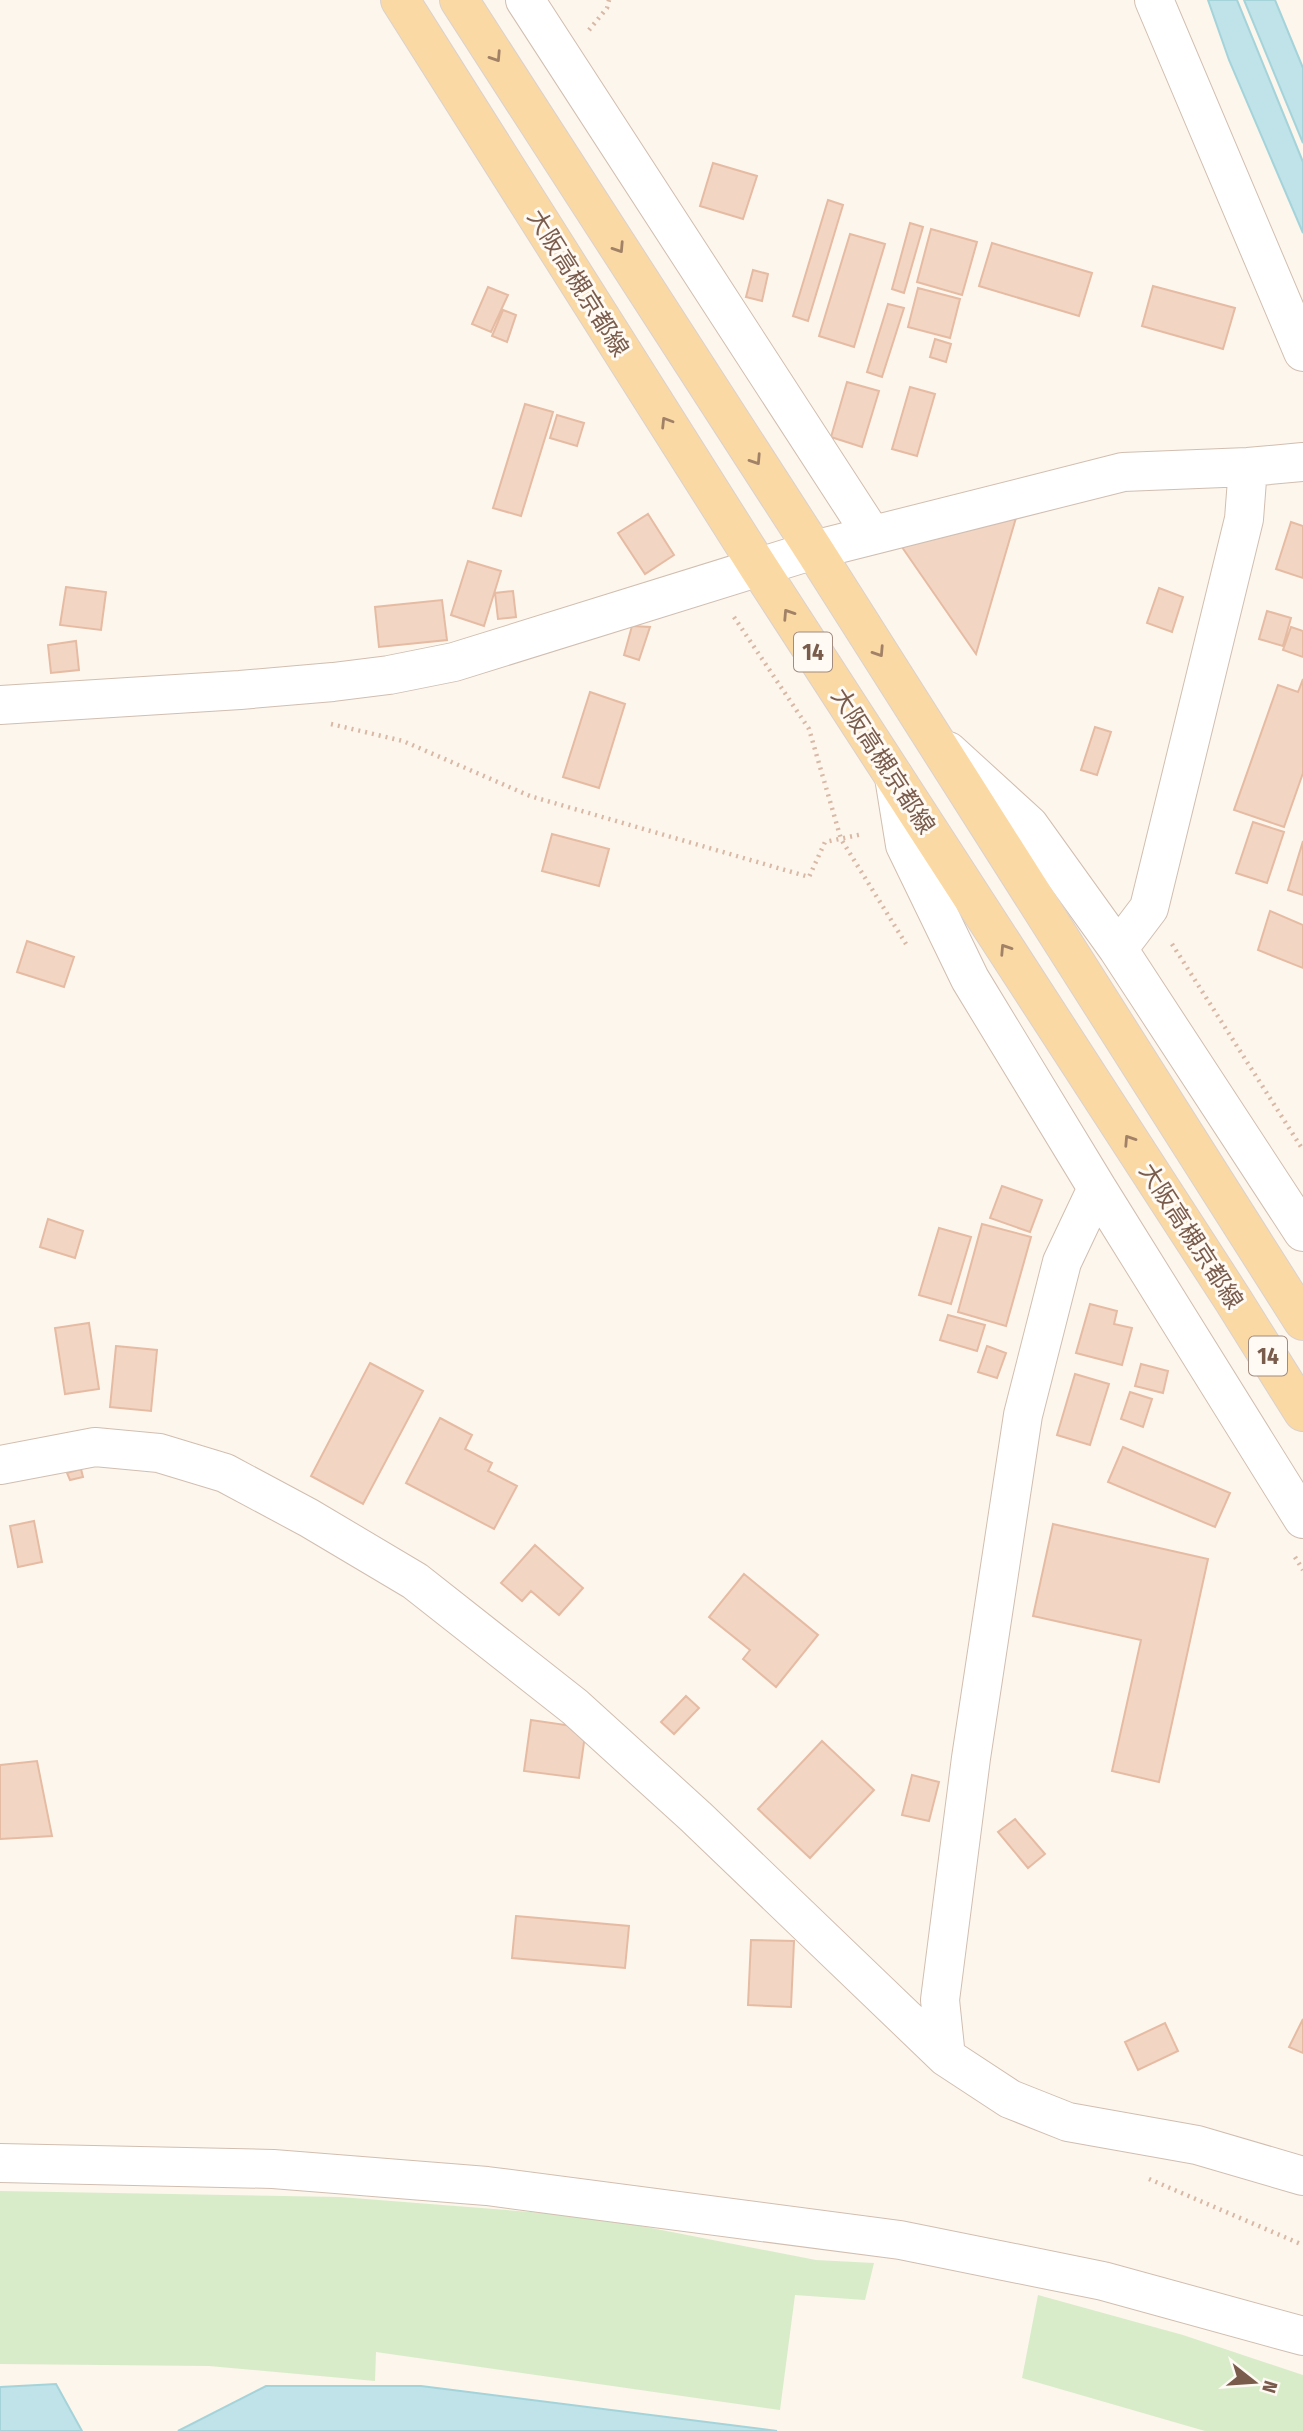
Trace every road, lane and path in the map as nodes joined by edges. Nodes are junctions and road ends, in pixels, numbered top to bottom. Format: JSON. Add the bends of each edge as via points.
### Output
{"nodes":[{"id":1,"x":400,"y":0,"type":"edge"},
{"id":2,"x":458,"y":0,"type":"edge"},
{"id":3,"x":526,"y":0,"type":"edge"},
{"id":4,"x":1154,"y":0,"type":"edge"},
{"id":5,"x":1303,"y":352,"type":"edge"},
{"id":6,"x":1303,"y":462,"type":"edge"},
{"id":7,"x":1248,"y":467,"type":"junction"},
{"id":8,"x":872,"y":535,"type":"junction"},
{"id":9,"x":814,"y":550,"type":"junction"},
{"id":10,"x":759,"y":568,"type":"junction"},
{"id":11,"x":0,"y":705,"type":"edge"},
{"id":12,"x":326,"y":722,"type":"dead end"},
{"id":13,"x":934,"y":739,"type":"junction"},
{"id":14,"x":894,"y":777,"type":"junction"},
{"id":15,"x":901,"y":825,"type":"junction"},
{"id":16,"x":1149,"y":908,"type":"junction"},
{"id":17,"x":1118,"y":949,"type":"junction"},
{"id":18,"x":1303,"y":1150,"type":"edge"},
{"id":19,"x":1097,"y":1188,"type":"junction"},
{"id":20,"x":1303,"y":1232,"type":"edge"},
{"id":21,"x":1303,"y":1321,"type":"edge"},
{"id":22,"x":1303,"y":1412,"type":"edge"},
{"id":23,"x":0,"y":1465,"type":"edge"},
{"id":24,"x":1303,"y":1519,"type":"edge"},
{"id":25,"x":946,"y":2057,"type":"junction"},
{"id":26,"x":0,"y":2163,"type":"edge"},
{"id":27,"x":1303,"y":2176,"type":"edge"},
{"id":28,"x":1303,"y":2336,"type":"edge"}],
"edges":[{"from":10,"to":1,"type":"main road","name":"大阪高槻京都線","number":"14","one_way":true},
{"from":2,"to":9,"type":"main road","name":"大阪高槻京都線","number":"14","one_way":true},
{"from":3,"to":8,"type":"street"},
{"from":4,"to":5,"type":"street"},
{"from":6,"to":7,"type":"street"},
{"from":7,"to":8,"type":"street","via":[[1123,472]]},
{"from":7,"to":16,"type":"street","via":[[1244,519]]},
{"from":8,"to":9,"type":"street"},
{"from":9,"to":10,"type":"street"},
{"from":9,"to":13,"type":"main road","name":"大阪高槻京都線","number":"14","one_way":true},
{"from":10,"to":11,"type":"street","via":[[454,662],[389,675]]},
{"from":14,"to":10,"type":"main road","name":"大阪高槻京都線","number":"14","one_way":true},
{"from":12,"to":15,"type":"path","via":[[403,741],[530,796],[808,877],[825,842]]},
{"from":13,"to":17,"type":"street","via":[[1029,825]]},
{"from":13,"to":21,"type":"main road","name":"大阪高槻京都線","number":"14"},
{"from":14,"to":15,"type":"street"},
{"from":22,"to":14,"type":"main road","name":"大阪高槻京都線","number":"14","one_way":true},
{"from":15,"to":19,"type":"street","via":[[905,845],[970,979]]},
{"from":16,"to":17,"type":"street"},
{"from":16,"to":18,"type":"path"},
{"from":17,"to":20,"type":"street"},
{"from":19,"to":24,"type":"street"},
{"from":19,"to":25,"type":"street","via":[[1062,1262],[1023,1415],[940,2000]]},
{"from":23,"to":25,"type":"street","via":[[95,1447],[159,1453],[225,1473],[415,1581],[576,1707]]},
{"from":25,"to":27,"type":"street","via":[[1010,2099],[1068,2122],[1197,2145]]},
{"from":26,"to":28,"type":"street","via":[[273,2169],[487,2186],[900,2239],[1103,2281]]}]}
